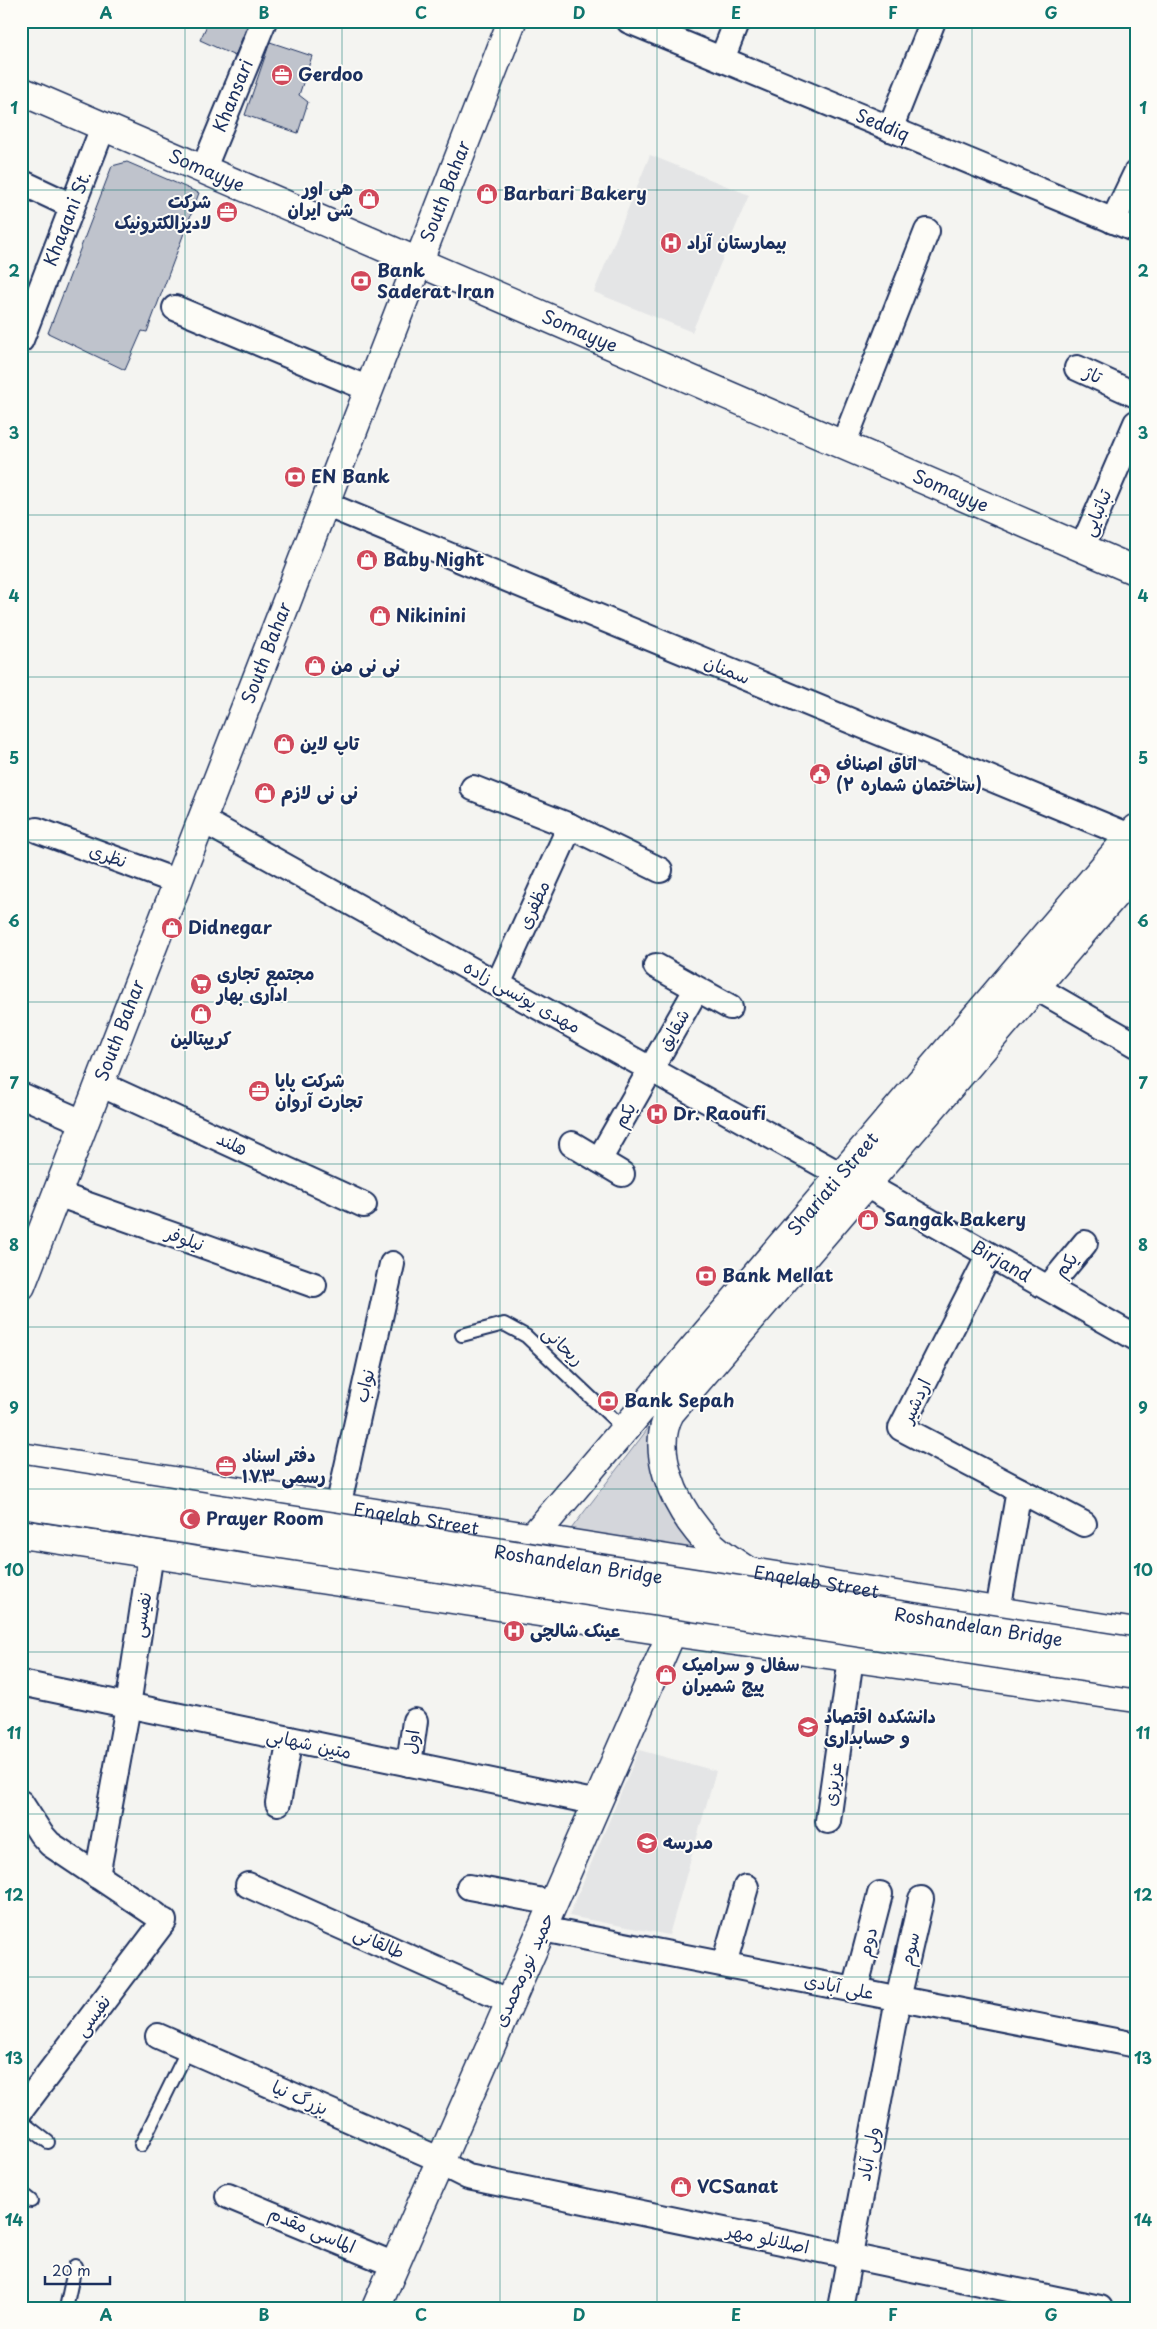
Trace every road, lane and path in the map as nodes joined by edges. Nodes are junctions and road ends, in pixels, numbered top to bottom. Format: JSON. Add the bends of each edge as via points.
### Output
{"nodes":[{"id":1,"x":264,"y":21,"type":"edge"},
{"id":2,"x":512,"y":21,"type":"edge"},
{"id":3,"x":629,"y":21,"type":"edge"},
{"id":4,"x":737,"y":21,"type":"edge"},
{"id":5,"x":933,"y":21,"type":"edge"},
{"id":6,"x":722,"y":60,"type":"junction"},
{"id":7,"x":21,"y":92,"type":"edge"},
{"id":8,"x":103,"y":127,"type":"junction"},
{"id":9,"x":890,"y":129,"type":"junction"},
{"id":10,"x":203,"y":170,"type":"junction"},
{"id":11,"x":1136,"y":173,"type":"edge"},
{"id":12,"x":21,"y":182,"type":"edge"},
{"id":13,"x":72,"y":206,"type":"junction"},
{"id":14,"x":1113,"y":221,"type":"junction"},
{"id":15,"x":1136,"y":230,"type":"edge"},
{"id":16,"x":927,"y":231,"type":"dead end"},
{"id":17,"x":418,"y":262,"type":"junction"},
{"id":18,"x":175,"y":308,"type":"dead end"},
{"id":19,"x":22,"y":334,"type":"edge"},
{"id":20,"x":1077,"y":368,"type":"dead end"},
{"id":21,"x":369,"y":389,"type":"junction"},
{"id":22,"x":1136,"y":395,"type":"edge"},
{"id":23,"x":1136,"y":423,"type":"edge"},
{"id":24,"x":843,"y":445,"type":"junction"},
{"id":25,"x":325,"y":504,"type":"junction"},
{"id":26,"x":1082,"y":548,"type":"junction"},
{"id":27,"x":1136,"y":571,"type":"edge"},
{"id":28,"x":473,"y":788,"type":"dead end"},
{"id":29,"x":202,"y":820,"type":"junction"},
{"id":30,"x":570,"y":826,"type":"junction"},
{"id":31,"x":38,"y":830,"type":"dead end"},
{"id":32,"x":1133,"y":833,"type":"edge"},
{"id":33,"x":660,"y":870,"type":"dead end"},
{"id":34,"x":1136,"y":870,"type":"edge"},
{"id":35,"x":178,"y":882,"type":"junction"},
{"id":36,"x":656,"y":966,"type":"dead end"},
{"id":37,"x":498,"y":984,"type":"junction"},
{"id":38,"x":1035,"y":987,"type":"junction"},
{"id":39,"x":696,"y":990,"type":"junction"},
{"id":40,"x":730,"y":1007,"type":"dead end"},
{"id":41,"x":1136,"y":1044,"type":"edge"},
{"id":42,"x":651,"y":1069,"type":"junction"},
{"id":43,"x":100,"y":1084,"type":"junction"},
{"id":44,"x":21,"y":1095,"type":"edge"},
{"id":45,"x":85,"y":1123,"type":"junction"},
{"id":46,"x":572,"y":1144,"type":"dead end"},
{"id":47,"x":599,"y":1160,"type":"junction"},
{"id":48,"x":622,"y":1174,"type":"dead end"},
{"id":49,"x":841,"y":1175,"type":"junction"},
{"id":50,"x":866,"y":1185,"type":"junction"},
{"id":51,"x":57,"y":1194,"type":"junction"},
{"id":52,"x":364,"y":1205,"type":"dead end"},
{"id":53,"x":1085,"y":1243,"type":"dead end"},
{"id":54,"x":989,"y":1255,"type":"junction"},
{"id":55,"x":392,"y":1264,"type":"dead end"},
{"id":56,"x":314,"y":1285,"type":"dead end"},
{"id":57,"x":21,"y":1286,"type":"edge"},
{"id":58,"x":1048,"y":1288,"type":"junction"},
{"id":59,"x":462,"y":1335,"type":"dead end"},
{"id":60,"x":1136,"y":1338,"type":"edge"},
{"id":61,"x":624,"y":1429,"type":"junction"},
{"id":62,"x":21,"y":1457,"type":"edge"},
{"id":63,"x":21,"y":1478,"type":"edge"},
{"id":64,"x":1019,"y":1490,"type":"junction"},
{"id":65,"x":244,"y":1492,"type":"junction"},
{"id":66,"x":21,"y":1504,"type":"edge"},
{"id":67,"x":338,"y":1507,"type":"junction"},
{"id":68,"x":1084,"y":1524,"type":"dead end"},
{"id":69,"x":21,"y":1534,"type":"edge"},
{"id":70,"x":531,"y":1539,"type":"junction"},
{"id":71,"x":151,"y":1553,"type":"junction"},
{"id":72,"x":224,"y":1565,"type":"junction"},
{"id":73,"x":749,"y":1572,"type":"junction"},
{"id":74,"x":998,"y":1611,"type":"junction"},
{"id":75,"x":549,"y":1614,"type":"junction"},
{"id":76,"x":672,"y":1632,"type":"junction"},
{"id":77,"x":1136,"y":1633,"type":"edge"},
{"id":78,"x":1136,"y":1652,"type":"edge"},
{"id":79,"x":851,"y":1658,"type":"junction"},
{"id":80,"x":1136,"y":1674,"type":"edge"},
{"id":81,"x":21,"y":1684,"type":"edge"},
{"id":82,"x":1136,"y":1698,"type":"edge"},
{"id":83,"x":128,"y":1706,"type":"junction"},
{"id":84,"x":415,"y":1721,"type":"dead end"},
{"id":85,"x":290,"y":1739,"type":"junction"},
{"id":86,"x":409,"y":1764,"type":"junction"},
{"id":87,"x":598,"y":1802,"type":"junction"},
{"id":88,"x":21,"y":1803,"type":"edge"},
{"id":89,"x":278,"y":1803,"type":"dead end"},
{"id":90,"x":828,"y":1821,"type":"dead end"},
{"id":91,"x":97,"y":1876,"type":"junction"},
{"id":92,"x":248,"y":1885,"type":"dead end"},
{"id":93,"x":469,"y":1887,"type":"dead end"},
{"id":94,"x":746,"y":1887,"type":"dead end"},
{"id":95,"x":880,"y":1894,"type":"dead end"},
{"id":96,"x":921,"y":1899,"type":"dead end"},
{"id":97,"x":554,"y":1903,"type":"junction"},
{"id":98,"x":542,"y":1929,"type":"junction"},
{"id":99,"x":724,"y":1964,"type":"junction"},
{"id":100,"x":855,"y":1990,"type":"junction"},
{"id":101,"x":898,"y":2000,"type":"junction"},
{"id":102,"x":510,"y":2002,"type":"junction"},
{"id":103,"x":158,"y":2036,"type":"dead end"},
{"id":104,"x":1136,"y":2045,"type":"edge"},
{"id":105,"x":188,"y":2049,"type":"junction"},
{"id":106,"x":21,"y":2110,"type":"edge"},
{"id":107,"x":21,"y":2121,"type":"edge"},
{"id":108,"x":48,"y":2142,"type":"dead end"},
{"id":109,"x":141,"y":2145,"type":"dead end"},
{"id":110,"x":441,"y":2160,"type":"junction"},
{"id":111,"x":228,"y":2196,"type":"dead end"},
{"id":112,"x":850,"y":2257,"type":"junction"},
{"id":113,"x":395,"y":2265,"type":"junction"},
{"id":114,"x":75,"y":2266,"type":"dead end"},
{"id":115,"x":66,"y":2308,"type":"edge"},
{"id":116,"x":376,"y":2308,"type":"edge"},
{"id":117,"x":840,"y":2308,"type":"edge"},
{"id":118,"x":1100,"y":2308,"type":"edge"}],
"edges":[{"from":1,"to":10,"type":"street","name":"Khansari"},
{"from":2,"to":17,"type":"main road","name":"South Bahar"},
{"from":3,"to":6,"type":"street","name":"Seddiq"},
{"from":4,"to":6,"type":"street"},
{"from":5,"to":9,"type":"street"},
{"from":6,"to":9,"type":"street","name":"Seddiq"},
{"from":7,"to":8,"type":"main road","name":"Somayye"},
{"from":8,"to":10,"type":"main road","name":"Somayye"},
{"from":8,"to":13,"type":"street","name":"Khaqani St."},
{"from":9,"to":14,"type":"street","name":"Seddiq"},
{"from":10,"to":17,"type":"main road","name":"Somayye"},
{"from":11,"to":14,"type":"street"},
{"from":12,"to":13,"type":"street"},
{"from":13,"to":19,"type":"street","name":"Khaqani St."},
{"from":14,"to":15,"type":"street","name":"Seddiq"},
{"from":16,"to":24,"type":"street"},
{"from":17,"to":21,"type":"main road","name":"South Bahar"},
{"from":17,"to":24,"type":"main road","name":"Somayye"},
{"from":18,"to":21,"type":"street"},
{"from":20,"to":22,"type":"street","name":"تاژ"},
{"from":21,"to":25,"type":"main road","name":"South Bahar"},
{"from":23,"to":26,"type":"street","name":"تباتبایی"},
{"from":24,"to":26,"type":"main road","name":"Somayye"},
{"from":25,"to":29,"type":"main road","name":"South Bahar"},
{"from":25,"to":32,"type":"street","name":"سمنان"},
{"from":26,"to":27,"type":"main road","name":"Somayye"},
{"from":28,"to":30,"type":"street"},
{"from":29,"to":35,"type":"main road","name":"South Bahar"},
{"from":29,"to":37,"type":"street","name":"مهدی یونسی زاده"},
{"from":30,"to":33,"type":"street"},
{"from":30,"to":37,"type":"street","name":"مظفری"},
{"from":31,"to":35,"type":"street","name":"نظری"},
{"from":32,"to":49,"type":"main road","name":"Shariati Street"},
{"from":34,"to":38,"type":"main road","name":"Shariati Street"},
{"from":35,"to":43,"type":"main road","name":"South Bahar"},
{"from":36,"to":39,"type":"street"},
{"from":37,"to":42,"type":"street","name":"مهدی یونسی زاده"},
{"from":38,"to":41,"type":"street"},
{"from":38,"to":50,"type":"main road","name":"Shariati Street"},
{"from":39,"to":40,"type":"street"},
{"from":39,"to":42,"type":"street","name":"شقایق"},
{"from":42,"to":47,"type":"street","name":"یکم"},
{"from":42,"to":49,"type":"street","name":"مهدی یونسی زاده"},
{"from":43,"to":45,"type":"main road","name":"South Bahar"},
{"from":43,"to":52,"type":"street","name":"هلند"},
{"from":44,"to":45,"type":"street"},
{"from":45,"to":51,"type":"main road","name":"South Bahar"},
{"from":46,"to":47,"type":"street"},
{"from":47,"to":48,"type":"street"},
{"from":49,"to":61,"type":"main road","name":"Shariati Street"},
{"from":50,"to":54,"type":"street","name":"Birjand"},
{"from":50,"to":73,"type":"main road","name":"Shariati Street","via":[[665,1423],[667,1473],[685,1512],[709,1542]]},
{"from":51,"to":56,"type":"street","name":"نیلوفر"},
{"from":51,"to":57,"type":"main road","name":"South Bahar"},
{"from":53,"to":58,"type":"street","name":"یکم"},
{"from":54,"to":58,"type":"street","name":"Birjand"},
{"from":54,"to":64,"type":"street","name":"اردشیر","via":[[902,1428]]},
{"from":55,"to":67,"type":"street","name":"نواب"},
{"from":58,"to":60,"type":"street","name":"Birjand"},
{"from":59,"to":61,"type":"lane","name":"ریحانی","via":[[504,1324],[526,1336]]},
{"from":61,"to":70,"type":"main road","name":"Shariati Street"},
{"from":62,"to":65,"type":"main road","name":"Enqelab Street"},
{"from":63,"to":78,"type":"main road","name":"Roshandelan Bridge","bridge":true},
{"from":64,"to":68,"type":"street","name":"اردشیر"},
{"from":64,"to":74,"type":"street"},
{"from":65,"to":67,"type":"main road","name":"Enqelab Street"},
{"from":65,"to":72,"type":"main road","via":[[251,1501],[260,1529],[245,1553]]},
{"from":66,"to":80,"type":"main road","name":"Roshandelan Bridge","bridge":true},
{"from":67,"to":70,"type":"main road","name":"Enqelab Street"},
{"from":69,"to":71,"type":"main road"},
{"from":70,"to":73,"type":"main road","name":"Enqelab Street"},
{"from":70,"to":75,"type":"main road","via":[[527,1550],[528,1581],[538,1605]]},
{"from":71,"to":72,"type":"main road"},
{"from":71,"to":83,"type":"street","name":"نفیسی"},
{"from":72,"to":75,"type":"main road"},
{"from":73,"to":74,"type":"main road","name":"Enqelab Street"},
{"from":74,"to":77,"type":"main road","name":"Enqelab Street"},
{"from":75,"to":76,"type":"main road"},
{"from":76,"to":79,"type":"main road"},
{"from":76,"to":87,"type":"main road","name":"حمید نورمحمدی"},
{"from":79,"to":82,"type":"main road"},
{"from":79,"to":90,"type":"street","name":"عزیزی"},
{"from":81,"to":83,"type":"street","name":"متین شهابی"},
{"from":83,"to":85,"type":"street","name":"متین شهابی"},
{"from":83,"to":91,"type":"street","name":"نفیسی"},
{"from":84,"to":86,"type":"street","name":"اول"},
{"from":85,"to":86,"type":"street","name":"متین شهابی"},
{"from":85,"to":89,"type":"street"},
{"from":86,"to":87,"type":"street","name":"متین شهابی"},
{"from":87,"to":97,"type":"main road","name":"حمید نورمحمدی"},
{"from":88,"to":91,"type":"street","name":"نفیسی","via":[[50,1844]]},
{"from":91,"to":106,"type":"street","name":"نفیسی","via":[[160,1918]]},
{"from":92,"to":102,"type":"street","name":"طالقانی"},
{"from":93,"to":97,"type":"street"},
{"from":94,"to":99,"type":"street"},
{"from":95,"to":100,"type":"street","name":"دوم"},
{"from":96,"to":101,"type":"street","name":"سوم"},
{"from":97,"to":98,"type":"main road","name":"حمید نورمحمدی"},
{"from":98,"to":99,"type":"street","name":"علی آبادی"},
{"from":98,"to":102,"type":"main road","name":"حمید نورمحمدی"},
{"from":99,"to":100,"type":"street","name":"علی آبادی"},
{"from":100,"to":101,"type":"street","name":"علی آبادی"},
{"from":101,"to":104,"type":"street","name":"علی آبادی"},
{"from":101,"to":112,"type":"street","name":"ولی آباد"},
{"from":102,"to":110,"type":"main road","name":"حمید نورمحمدی"},
{"from":103,"to":105,"type":"street","name":"بزرگ نیا"},
{"from":105,"to":109,"type":"lane"},
{"from":105,"to":110,"type":"street","name":"بزرگ نیا"},
{"from":107,"to":108,"type":"lane"},
{"from":110,"to":112,"type":"street","name":"اصلانلو مهر","via":[[468,2177]]},
{"from":110,"to":113,"type":"main road","name":"حمید نورمحمدی"},
{"from":111,"to":113,"type":"street","name":"الماسی مقدم"},
{"from":112,"to":117,"type":"street","name":"ولی آباد"},
{"from":112,"to":118,"type":"street","name":"اصلانلو مهر"},
{"from":113,"to":116,"type":"main road","name":"حمید نورمحمدی"},
{"from":114,"to":115,"type":"lane"}]}
